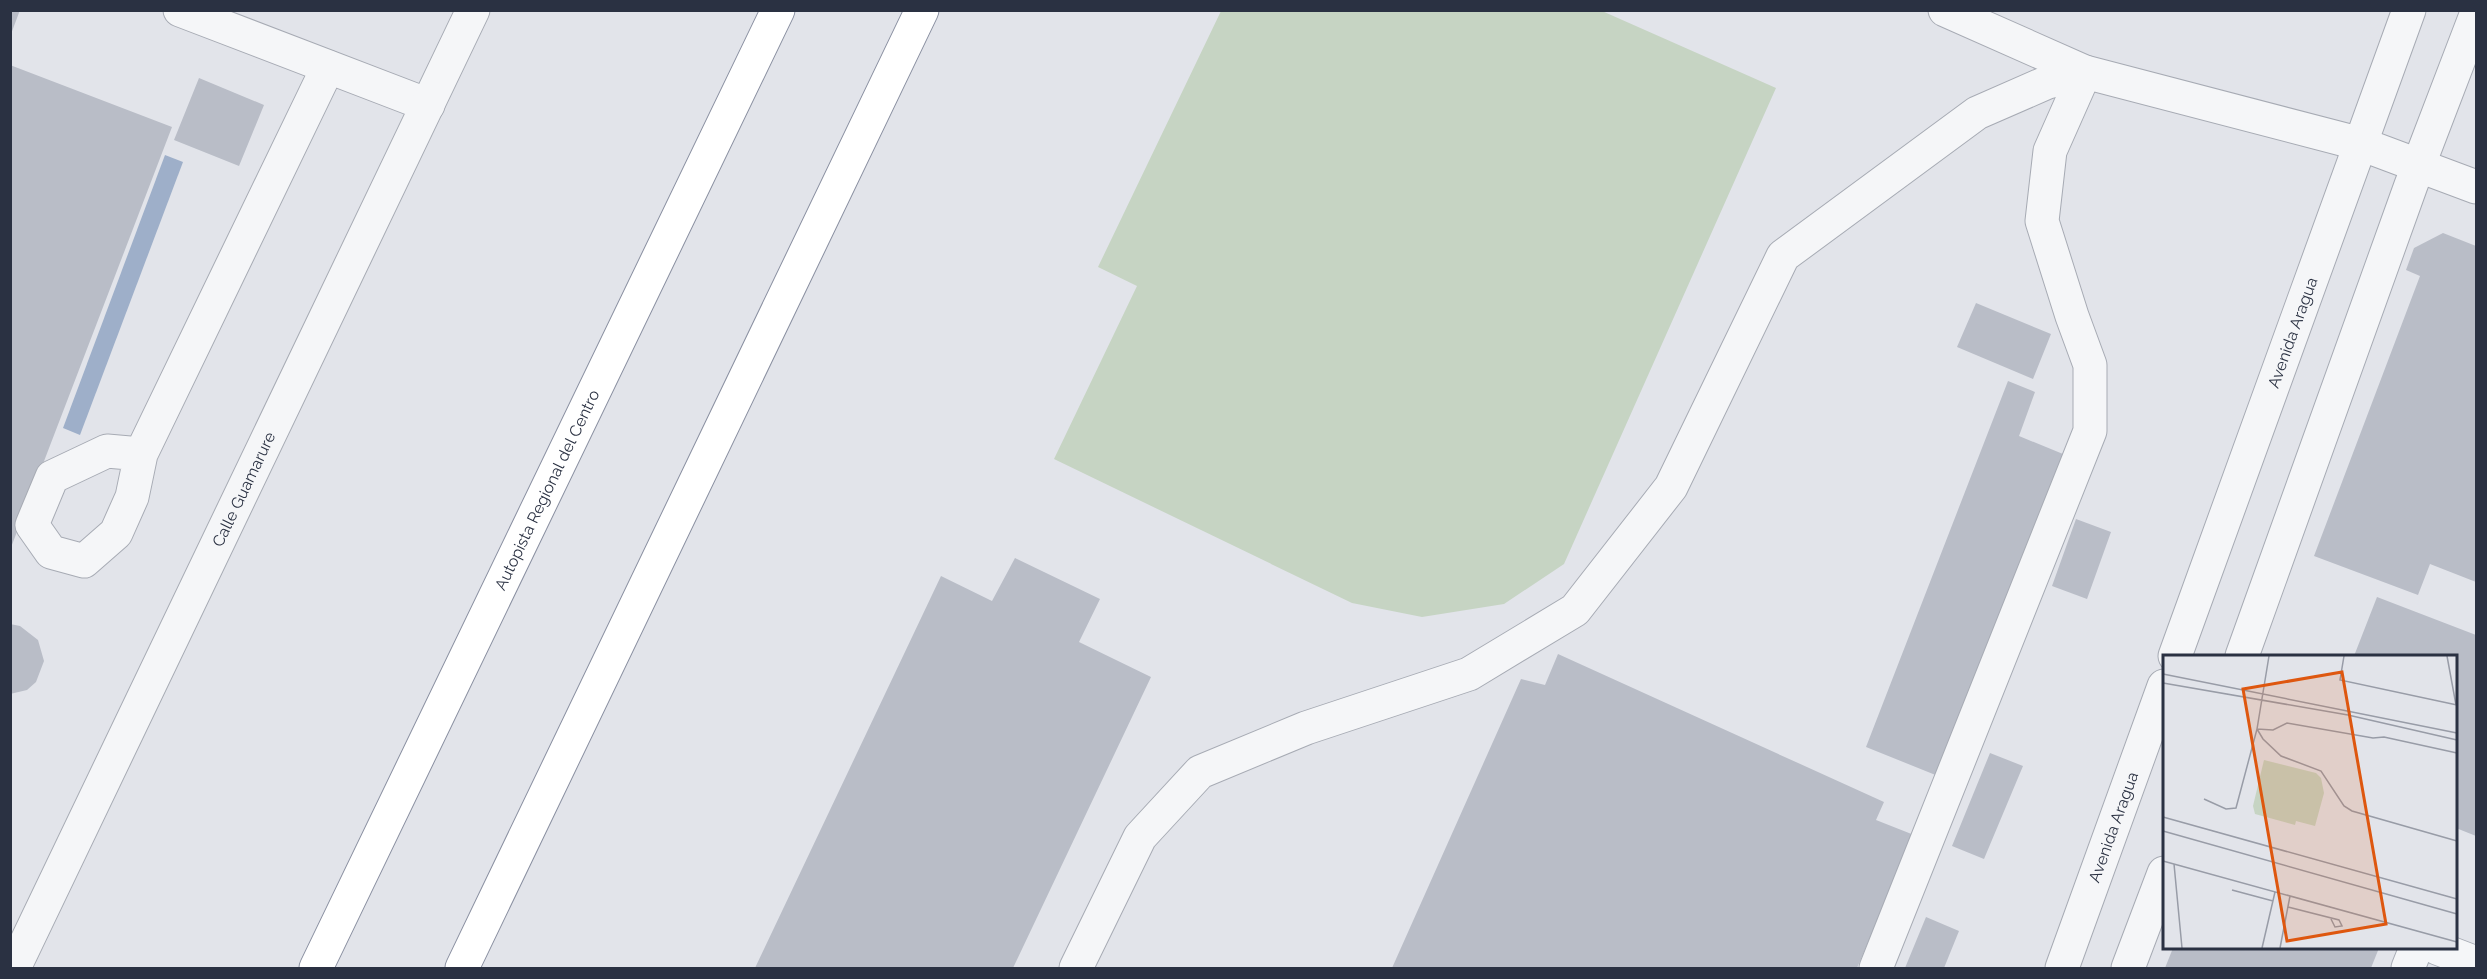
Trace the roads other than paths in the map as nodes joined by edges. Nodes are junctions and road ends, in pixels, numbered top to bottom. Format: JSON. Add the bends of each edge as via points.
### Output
{"nodes":[{"id":1,"x":180,"y":10,"type":"edge"},
{"id":2,"x":473,"y":10,"type":"edge"},
{"id":3,"x":778,"y":10,"type":"edge"},
{"id":4,"x":922,"y":10,"type":"edge"},
{"id":5,"x":1945,"y":10,"type":"edge"},
{"id":6,"x":2409,"y":10,"type":"edge"},
{"id":7,"x":2476,"y":15,"type":"edge"},
{"id":8,"x":328,"y":67,"type":"junction"},
{"id":9,"x":2085,"y":72,"type":"junction"},
{"id":10,"x":428,"y":105,"type":"junction"},
{"id":11,"x":2361,"y":144,"type":"junction"},
{"id":12,"x":2419,"y":165,"type":"junction"},
{"id":13,"x":2476,"y":187,"type":"edge"},
{"id":14,"x":141,"y":454,"type":"dead end"},
{"id":15,"x":2176,"y":655,"type":"edge"},
{"id":16,"x":2243,"y":655,"type":"edge"},
{"id":17,"x":2163,"y":689,"type":"edge"},
{"id":18,"x":2163,"y":876,"type":"edge"},
{"id":19,"x":2416,"y":949,"type":"edge"},
{"id":20,"x":2440,"y":949,"type":"edge"},
{"id":21,"x":2476,"y":963,"type":"edge"},
{"id":22,"x":14,"y":969,"type":"edge"},
{"id":23,"x":316,"y":969,"type":"edge"},
{"id":24,"x":462,"y":969,"type":"edge"},
{"id":25,"x":1076,"y":969,"type":"edge"},
{"id":26,"x":1876,"y":969,"type":"edge"},
{"id":27,"x":2062,"y":969,"type":"edge"},
{"id":28,"x":2128,"y":969,"type":"edge"},
{"id":29,"x":2408,"y":969,"type":"edge"}],
"edges":[{"from":1,"to":8,"type":"street"},
{"from":2,"to":10,"type":"street","name":"Calle Guamarure"},
{"from":3,"to":23,"type":"highway","name":"Autopista Regional del Centro"},
{"from":4,"to":24,"type":"highway"},
{"from":5,"to":9,"type":"street"},
{"from":6,"to":11,"type":"street","name":"Avenida Aragua"},
{"from":7,"to":12,"type":"street"},
{"from":8,"to":10,"type":"street"},
{"from":8,"to":14,"type":"street"},
{"from":9,"to":11,"type":"street"},
{"from":9,"to":25,"type":"street","via":[[2048,82],[1977,113],[1783,256],[1671,487],[1575,610],[1469,674],[1306,728],[1200,772],[1140,837]]},
{"from":9,"to":26,"type":"street","via":[[2050,151],[2042,221],[2090,365],[2090,431]]},
{"from":10,"to":22,"type":"street","name":"Calle Guamarure"},
{"from":11,"to":12,"type":"street"},
{"from":11,"to":15,"type":"street","name":"Avenida Aragua"},
{"from":12,"to":13,"type":"street"},
{"from":12,"to":16,"type":"street"},
{"from":17,"to":27,"type":"street","name":"Avenida Aragua"},
{"from":18,"to":28,"type":"street"},
{"from":19,"to":29,"type":"street"},
{"from":20,"to":21,"type":"street"}]}
